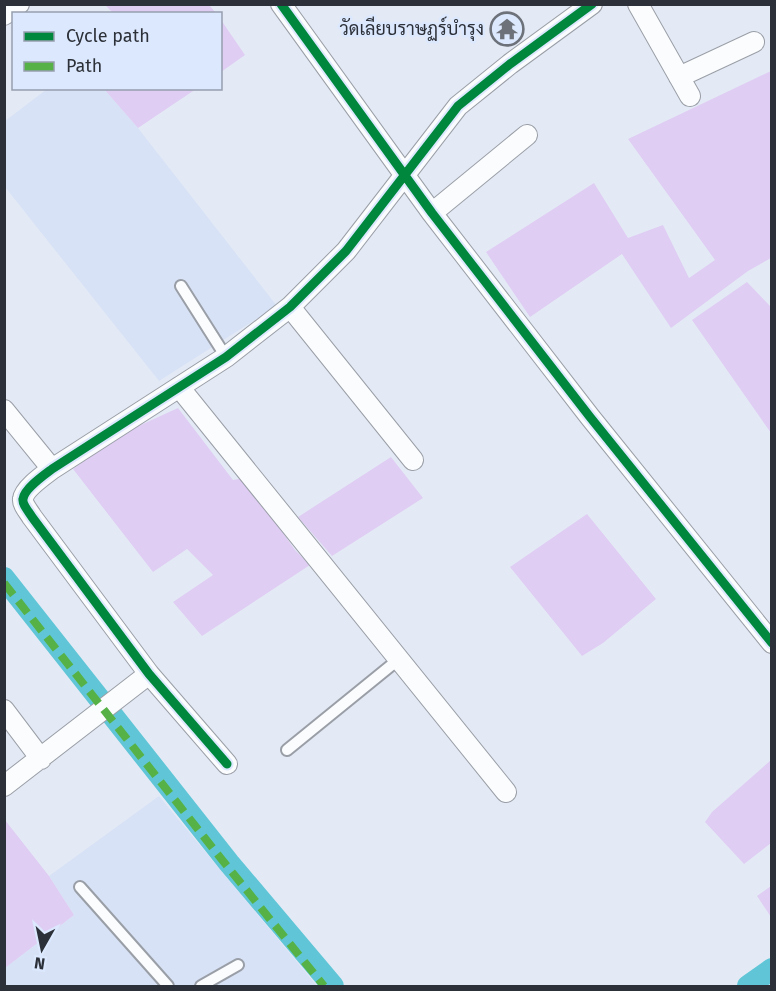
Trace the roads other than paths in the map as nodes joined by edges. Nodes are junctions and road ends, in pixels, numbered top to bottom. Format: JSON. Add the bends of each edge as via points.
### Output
{"nodes":[{"id":1,"x":19,"y":4,"type":"edge"},
{"id":2,"x":281,"y":4,"type":"edge"},
{"id":3,"x":591,"y":4,"type":"edge"},
{"id":4,"x":638,"y":4,"type":"edge"},
{"id":5,"x":4,"y":15,"type":"edge"},
{"id":6,"x":754,"y":42,"type":"dead end"},
{"id":7,"x":679,"y":77,"type":"junction"},
{"id":8,"x":690,"y":96,"type":"dead end"},
{"id":9,"x":527,"y":135,"type":"dead end"},
{"id":10,"x":403,"y":175,"type":"junction"},
{"id":11,"x":432,"y":213,"type":"junction"},
{"id":12,"x":181,"y":286,"type":"dead end"},
{"id":13,"x":290,"y":307,"type":"junction"},
{"id":14,"x":226,"y":357,"type":"junction"},
{"id":15,"x":179,"y":387,"type":"junction"},
{"id":16,"x":4,"y":410,"type":"edge"},
{"id":17,"x":413,"y":460,"type":"dead end"},
{"id":18,"x":52,"y":469,"type":"junction"},
{"id":19,"x":771,"y":643,"type":"edge"},
{"id":20,"x":399,"y":659,"type":"junction"},
{"id":21,"x":149,"y":674,"type":"junction"},
{"id":22,"x":4,"y":710,"type":"edge"},
{"id":23,"x":287,"y":750,"type":"dead end"},
{"id":24,"x":41,"y":759,"type":"junction"},
{"id":25,"x":227,"y":764,"type":"dead end"},
{"id":26,"x":4,"y":786,"type":"edge"},
{"id":27,"x":506,"y":792,"type":"dead end"},
{"id":28,"x":80,"y":886,"type":"dead end"},
{"id":29,"x":238,"y":965,"type":"dead end"},
{"id":30,"x":168,"y":987,"type":"edge"},
{"id":31,"x":201,"y":987,"type":"edge"}],
"edges":[{"from":1,"to":5,"type":"street"},
{"from":2,"to":10,"type":"street"},
{"from":3,"to":10,"type":"street","via":[[458,106]]},
{"from":4,"to":7,"type":"street"},
{"from":6,"to":7,"type":"street"},
{"from":7,"to":8,"type":"street"},
{"from":9,"to":11,"type":"street"},
{"from":10,"to":11,"type":"street"},
{"from":10,"to":13,"type":"street","via":[[346,250]]},
{"from":11,"to":19,"type":"street"},
{"from":12,"to":14,"type":"lane"},
{"from":13,"to":14,"type":"street"},
{"from":13,"to":17,"type":"street"},
{"from":14,"to":15,"type":"street"},
{"from":15,"to":18,"type":"street"},
{"from":15,"to":20,"type":"street"},
{"from":16,"to":18,"type":"street"},
{"from":18,"to":21,"type":"street","via":[[32,486],[23,502]]},
{"from":20,"to":23,"type":"lane"},
{"from":20,"to":27,"type":"street"},
{"from":21,"to":24,"type":"street"},
{"from":21,"to":25,"type":"street"},
{"from":22,"to":24,"type":"street"},
{"from":24,"to":26,"type":"street"},
{"from":28,"to":30,"type":"lane"},
{"from":29,"to":31,"type":"lane"}]}
